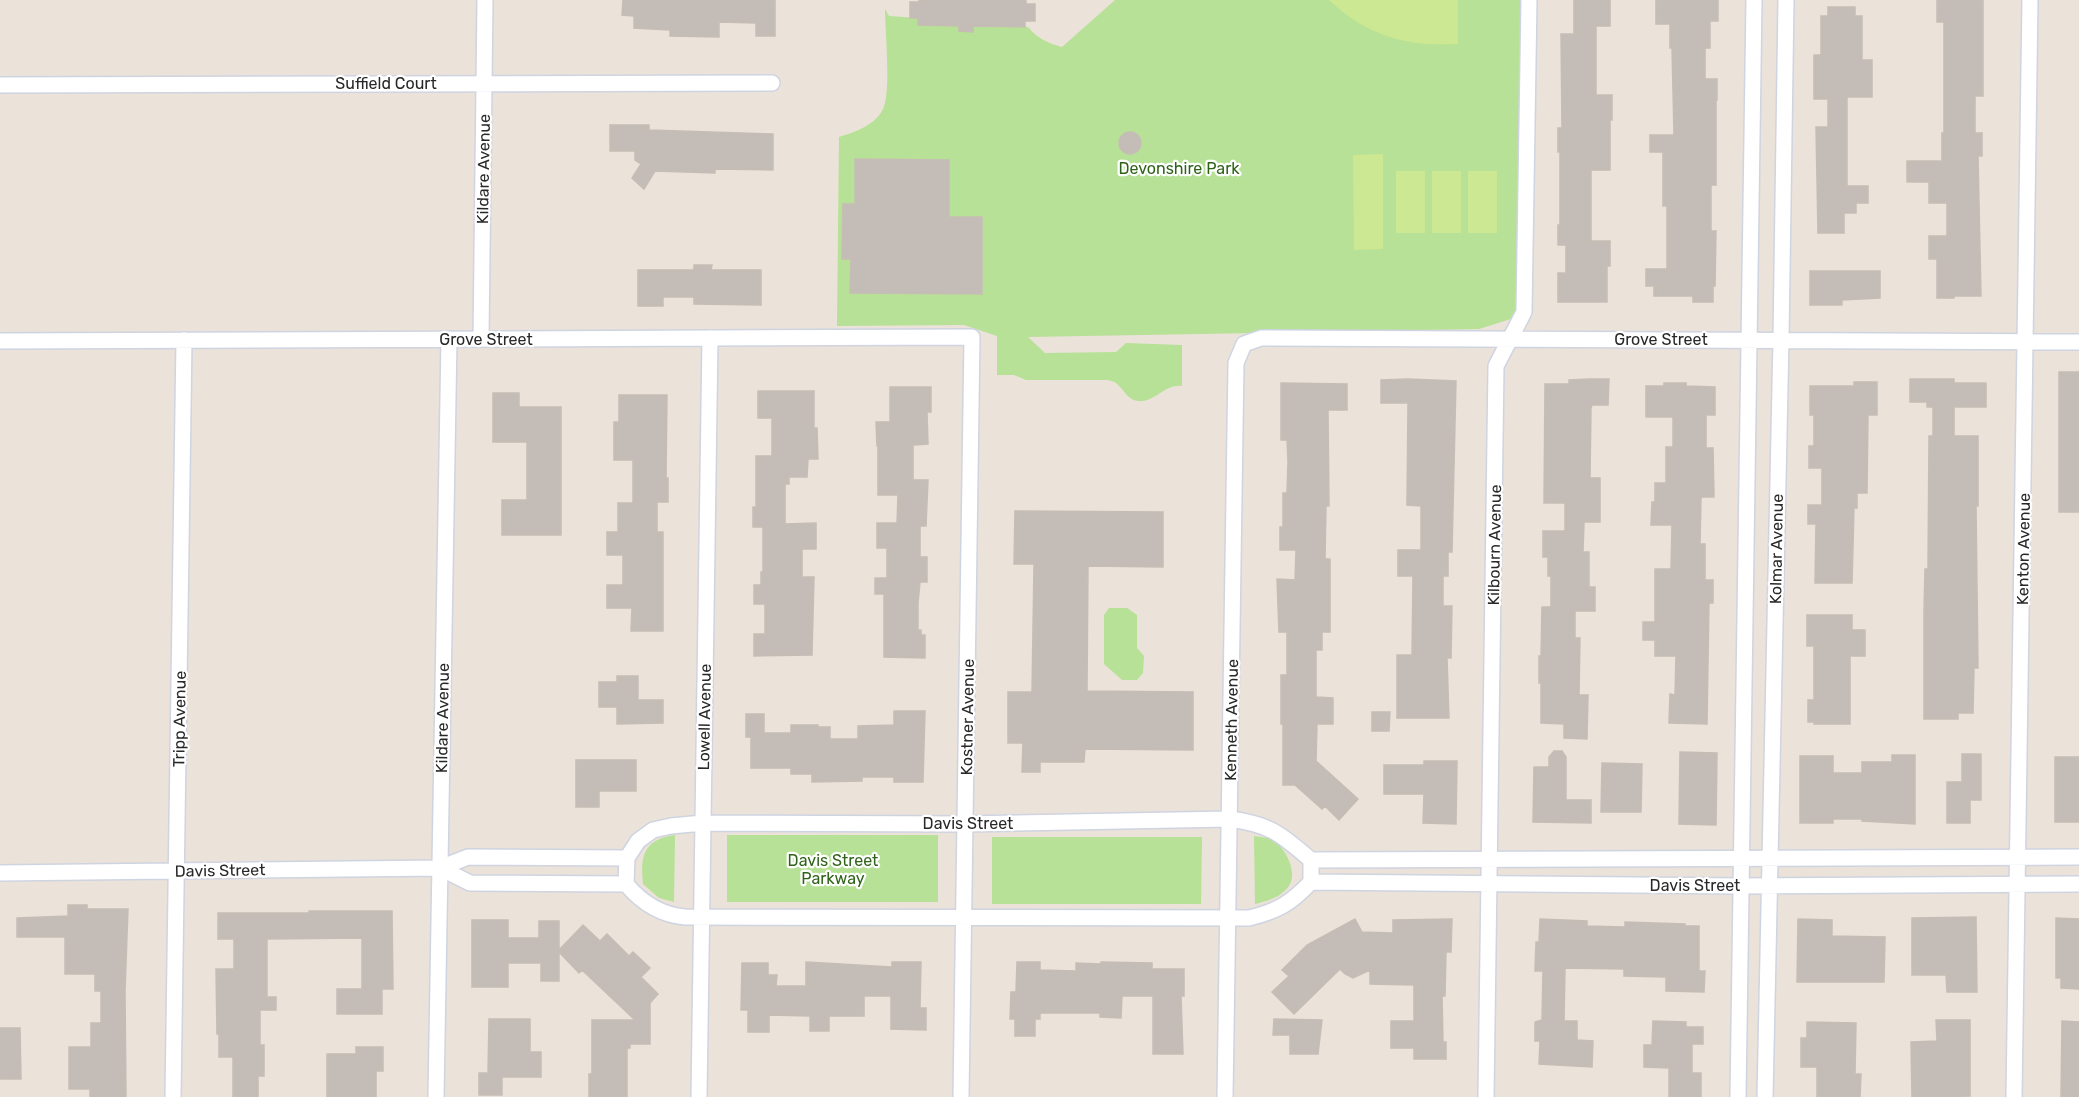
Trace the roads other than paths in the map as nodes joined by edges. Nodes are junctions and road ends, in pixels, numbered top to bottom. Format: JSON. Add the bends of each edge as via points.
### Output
{"nodes":[{"id":1,"x":485,"y":0,"type":"edge"},
{"id":2,"x":1529,"y":0,"type":"edge"},
{"id":3,"x":1754,"y":0,"type":"edge"},
{"id":4,"x":1786,"y":0,"type":"edge"},
{"id":5,"x":2030,"y":0,"type":"edge"},
{"id":6,"x":484,"y":83,"type":"junction"},
{"id":7,"x":772,"y":83,"type":"dead end"},
{"id":8,"x":0,"y":85,"type":"edge"},
{"id":9,"x":972,"y":337,"type":"joint"},
{"id":10,"x":710,"y":338,"type":"junction"},
{"id":11,"x":1510,"y":338,"type":"junction"},
{"id":12,"x":449,"y":339,"type":"junction"},
{"id":13,"x":481,"y":339,"type":"junction"},
{"id":14,"x":1750,"y":339,"type":"junction"},
{"id":15,"x":1781,"y":339,"type":"junction"},
{"id":16,"x":184,"y":340,"type":"junction"},
{"id":17,"x":0,"y":341,"type":"edge"},
{"id":18,"x":2025,"y":341,"type":"junction"},
{"id":19,"x":2079,"y":342,"type":"edge"},
{"id":20,"x":1244,"y":344,"type":"joint"},
{"id":21,"x":1229,"y":819,"type":"junction"},
{"id":22,"x":703,"y":823,"type":"junction"},
{"id":23,"x":965,"y":824,"type":"junction"},
{"id":24,"x":2079,"y":857,"type":"edge"},
{"id":25,"x":627,"y":858,"type":"junction"},
{"id":26,"x":1741,"y":858,"type":"junction"},
{"id":27,"x":1769,"y":858,"type":"junction"},
{"id":28,"x":2018,"y":858,"type":"junction"},
{"id":29,"x":1311,"y":860,"type":"junction"},
{"id":30,"x":1490,"y":860,"type":"junction"},
{"id":31,"x":440,"y":868,"type":"junction"},
{"id":32,"x":177,"y":871,"type":"junction"},
{"id":33,"x":0,"y":873,"type":"edge"},
{"id":34,"x":1311,"y":882,"type":"junction"},
{"id":35,"x":626,"y":884,"type":"junction"},
{"id":36,"x":2018,"y":884,"type":"junction"},
{"id":37,"x":2079,"y":884,"type":"edge"},
{"id":38,"x":1490,"y":885,"type":"junction"},
{"id":39,"x":1768,"y":885,"type":"junction"},
{"id":40,"x":1741,"y":886,"type":"junction"},
{"id":41,"x":702,"y":918,"type":"junction"},
{"id":42,"x":964,"y":918,"type":"junction"},
{"id":43,"x":1228,"y":918,"type":"junction"},
{"id":44,"x":173,"y":1097,"type":"edge"},
{"id":45,"x":436,"y":1097,"type":"edge"},
{"id":46,"x":699,"y":1097,"type":"edge"},
{"id":47,"x":962,"y":1097,"type":"edge"},
{"id":48,"x":1225,"y":1097,"type":"edge"},
{"id":49,"x":1486,"y":1097,"type":"edge"},
{"id":50,"x":1738,"y":1097,"type":"edge"},
{"id":51,"x":1765,"y":1097,"type":"edge"},
{"id":52,"x":2014,"y":1097,"type":"edge"}],
"edges":[{"from":1,"to":6,"type":"street","name":"Kildare Avenue"},
{"from":2,"to":11,"type":"street","name":"Kilbourn Avenue","via":[[1524,312]]},
{"from":3,"to":14,"type":"street","name":"Kolmar Avenue"},
{"from":4,"to":15,"type":"street","name":"Kolmar Avenue"},
{"from":5,"to":18,"type":"street","name":"Kenton Avenue"},
{"from":6,"to":7,"type":"street","name":"Suffield Court"},
{"from":6,"to":8,"type":"street","name":"Suffield Court"},
{"from":6,"to":13,"type":"street","name":"Kildare Avenue"},
{"from":9,"to":10,"type":"street","name":"Grove Street"},
{"from":9,"to":23,"type":"street","name":"Kostner Avenue"},
{"from":10,"to":13,"type":"street","name":"Grove Street"},
{"from":10,"to":22,"type":"street","name":"Lowell Avenue"},
{"from":11,"to":14,"type":"street","name":"Grove Street"},
{"from":11,"to":20,"type":"street","name":"Grove Street","via":[[1261,338]]},
{"from":11,"to":30,"type":"street","name":"Kilbourn Avenue","via":[[1496,366]]},
{"from":12,"to":13,"type":"street","name":"Grove Street"},
{"from":12,"to":16,"type":"street","name":"Grove Street"},
{"from":12,"to":31,"type":"street","name":"Kildare Avenue"},
{"from":14,"to":15,"type":"street","name":"Grove Street"},
{"from":14,"to":26,"type":"street","name":"Kolmar Avenue"},
{"from":15,"to":18,"type":"street","name":"Grove Street"},
{"from":15,"to":27,"type":"street","name":"Kolmar Avenue"},
{"from":16,"to":17,"type":"street","name":"Grove Street"},
{"from":16,"to":32,"type":"street","name":"Tripp Avenue"},
{"from":18,"to":19,"type":"street","name":"Grove Street"},
{"from":18,"to":28,"type":"street","name":"Kenton Avenue"},
{"from":20,"to":21,"type":"street","name":"Kenneth Avenue","via":[[1236,363]]},
{"from":21,"to":23,"type":"street","name":"Davis Street"},
{"from":21,"to":29,"type":"street","name":"Davis Street","via":[[1271,828]]},
{"from":21,"to":43,"type":"street","name":"Kenneth Avenue"},
{"from":22,"to":23,"type":"street","name":"Davis Street"},
{"from":22,"to":25,"type":"street","name":"Davis Street","via":[[653,830],[638,841]]},
{"from":22,"to":41,"type":"street","name":"Lowell Avenue"},
{"from":23,"to":42,"type":"street","name":"Kostner Avenue"},
{"from":24,"to":28,"type":"street","name":"Davis Street"},
{"from":25,"to":31,"type":"street","name":"Davis Street","via":[[468,857]]},
{"from":25,"to":35,"type":"street"},
{"from":26,"to":27,"type":"street","name":"Davis Street"},
{"from":26,"to":30,"type":"street","name":"Davis Street"},
{"from":26,"to":40,"type":"street","name":"Kolmar Avenue"},
{"from":27,"to":28,"type":"street","name":"Davis Street"},
{"from":27,"to":39,"type":"street","name":"Kolmar Avenue"},
{"from":28,"to":36,"type":"street","name":"Kenton Avenue"},
{"from":29,"to":30,"type":"street","name":"Davis Street"},
{"from":29,"to":34,"type":"street"},
{"from":30,"to":38,"type":"street","name":"Kilbourn Avenue"},
{"from":31,"to":32,"type":"street","name":"Davis Street"},
{"from":31,"to":35,"type":"street","name":"Davis Street","via":[[470,883]]},
{"from":31,"to":45,"type":"street","name":"Kildare Avenue"},
{"from":32,"to":33,"type":"street","name":"Davis Street"},
{"from":32,"to":44,"type":"street","name":"Tripp Avenue"},
{"from":34,"to":38,"type":"street","name":"Davis Street"},
{"from":34,"to":43,"type":"street","via":[[1293,901],[1272,912]]},
{"from":35,"to":41,"type":"street","via":[[638,898],[657,910]]},
{"from":36,"to":37,"type":"street","name":"Davis Street"},
{"from":36,"to":39,"type":"street","name":"Davis Street"},
{"from":36,"to":52,"type":"street","name":"Kenton Avenue"},
{"from":38,"to":40,"type":"street","name":"Davis Street"},
{"from":38,"to":49,"type":"street","name":"Kilbourn Avenue"},
{"from":39,"to":40,"type":"street","name":"Davis Street"},
{"from":39,"to":51,"type":"street","name":"Kolmar Avenue"},
{"from":40,"to":50,"type":"street","name":"Kolmar Avenue"},
{"from":41,"to":42,"type":"street"},
{"from":41,"to":46,"type":"street","name":"Lowell Avenue"},
{"from":42,"to":43,"type":"street"},
{"from":42,"to":47,"type":"street","name":"Kostner Avenue"},
{"from":43,"to":48,"type":"street","name":"Kenneth Avenue"}]}
